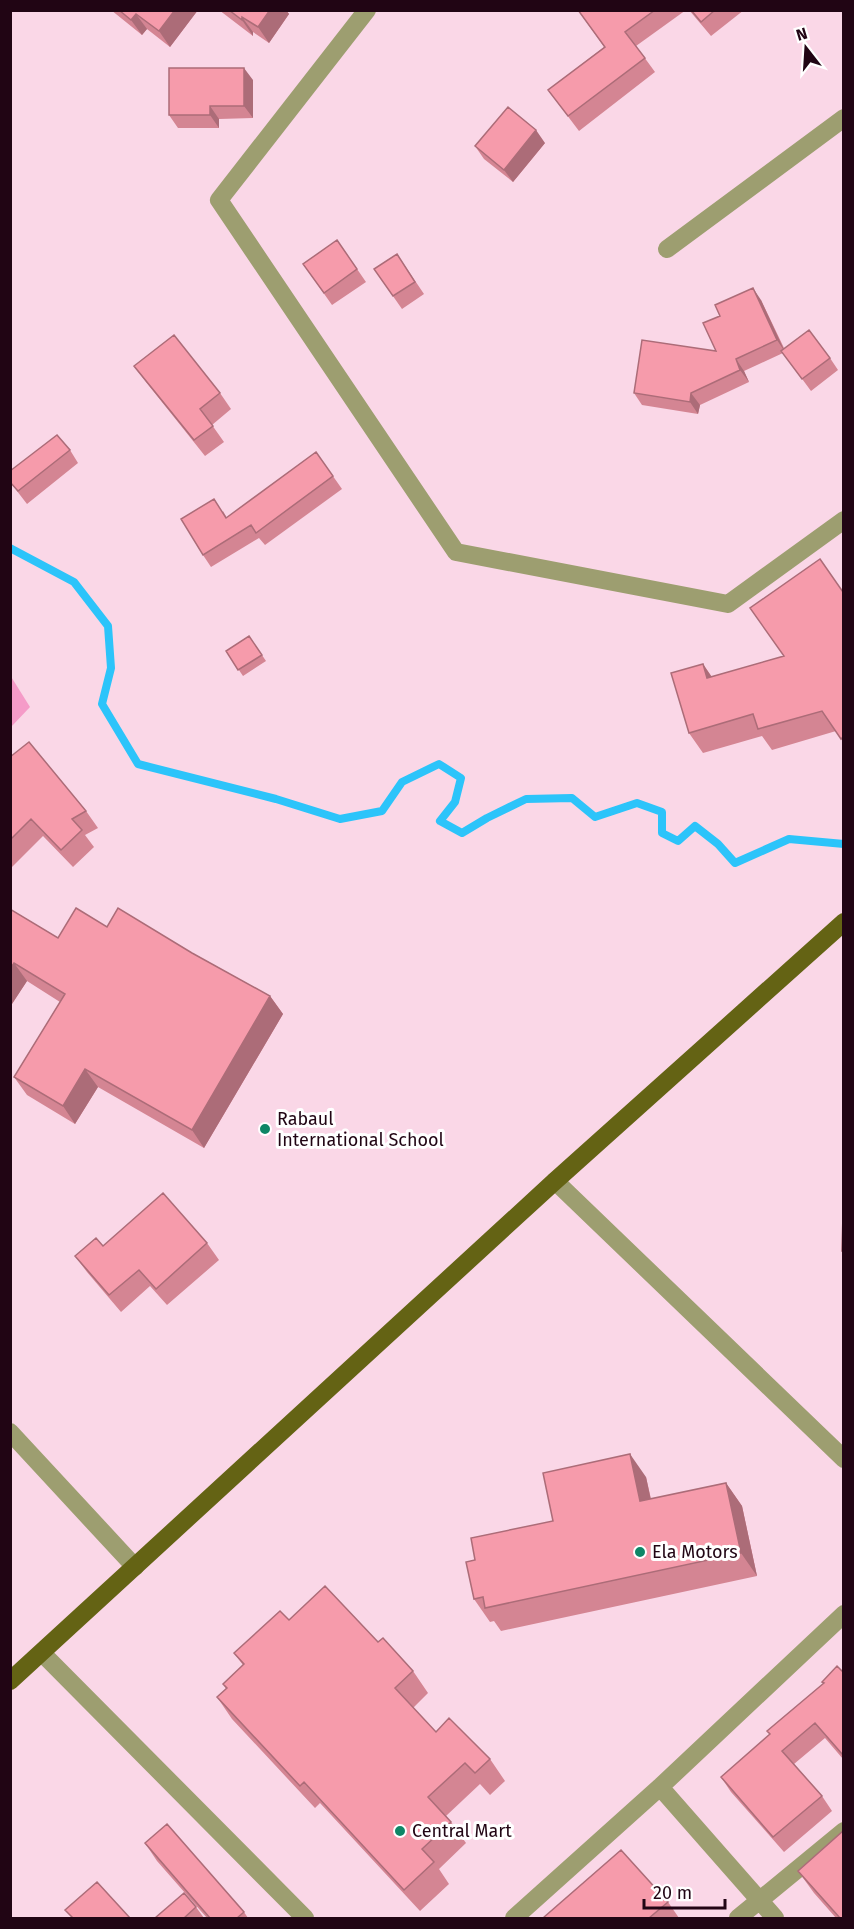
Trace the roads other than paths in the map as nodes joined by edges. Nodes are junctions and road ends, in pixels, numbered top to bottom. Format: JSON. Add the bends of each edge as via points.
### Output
{"nodes":[{"id":1,"x":367,"y":10,"type":"edge"},
{"id":2,"x":843,"y":118,"type":"edge"},
{"id":3,"x":667,"y":249,"type":"dead end"},
{"id":4,"x":843,"y":520,"type":"edge"},
{"id":5,"x":843,"y":922,"type":"edge"},
{"id":6,"x":555,"y":1181,"type":"junction"},
{"id":7,"x":10,"y":1432,"type":"edge"},
{"id":8,"x":843,"y":1459,"type":"edge"},
{"id":9,"x":135,"y":1567,"type":"junction"},
{"id":10,"x":843,"y":1614,"type":"edge"},
{"id":11,"x":42,"y":1653,"type":"junction"},
{"id":12,"x":10,"y":1681,"type":"edge"},
{"id":13,"x":660,"y":1787,"type":"junction"},
{"id":14,"x":843,"y":1831,"type":"edge"},
{"id":15,"x":758,"y":1900,"type":"junction"},
{"id":16,"x":305,"y":1918,"type":"edge"},
{"id":17,"x":514,"y":1918,"type":"edge"},
{"id":18,"x":738,"y":1918,"type":"edge"},
{"id":19,"x":775,"y":1918,"type":"edge"}],
"edges":[{"from":1,"to":4,"type":"street","via":[[219,200],[456,552],[728,604]]},
{"from":2,"to":3,"type":"street"},
{"from":5,"to":6,"type":"main road"},
{"from":6,"to":8,"type":"street"},
{"from":6,"to":9,"type":"main road"},
{"from":7,"to":9,"type":"street"},
{"from":9,"to":11,"type":"main road"},
{"from":10,"to":13,"type":"street"},
{"from":11,"to":12,"type":"main road"},
{"from":11,"to":16,"type":"street"},
{"from":13,"to":15,"type":"street"},
{"from":13,"to":17,"type":"street"},
{"from":14,"to":15,"type":"street"},
{"from":15,"to":18,"type":"street"},
{"from":15,"to":19,"type":"street"}]}
